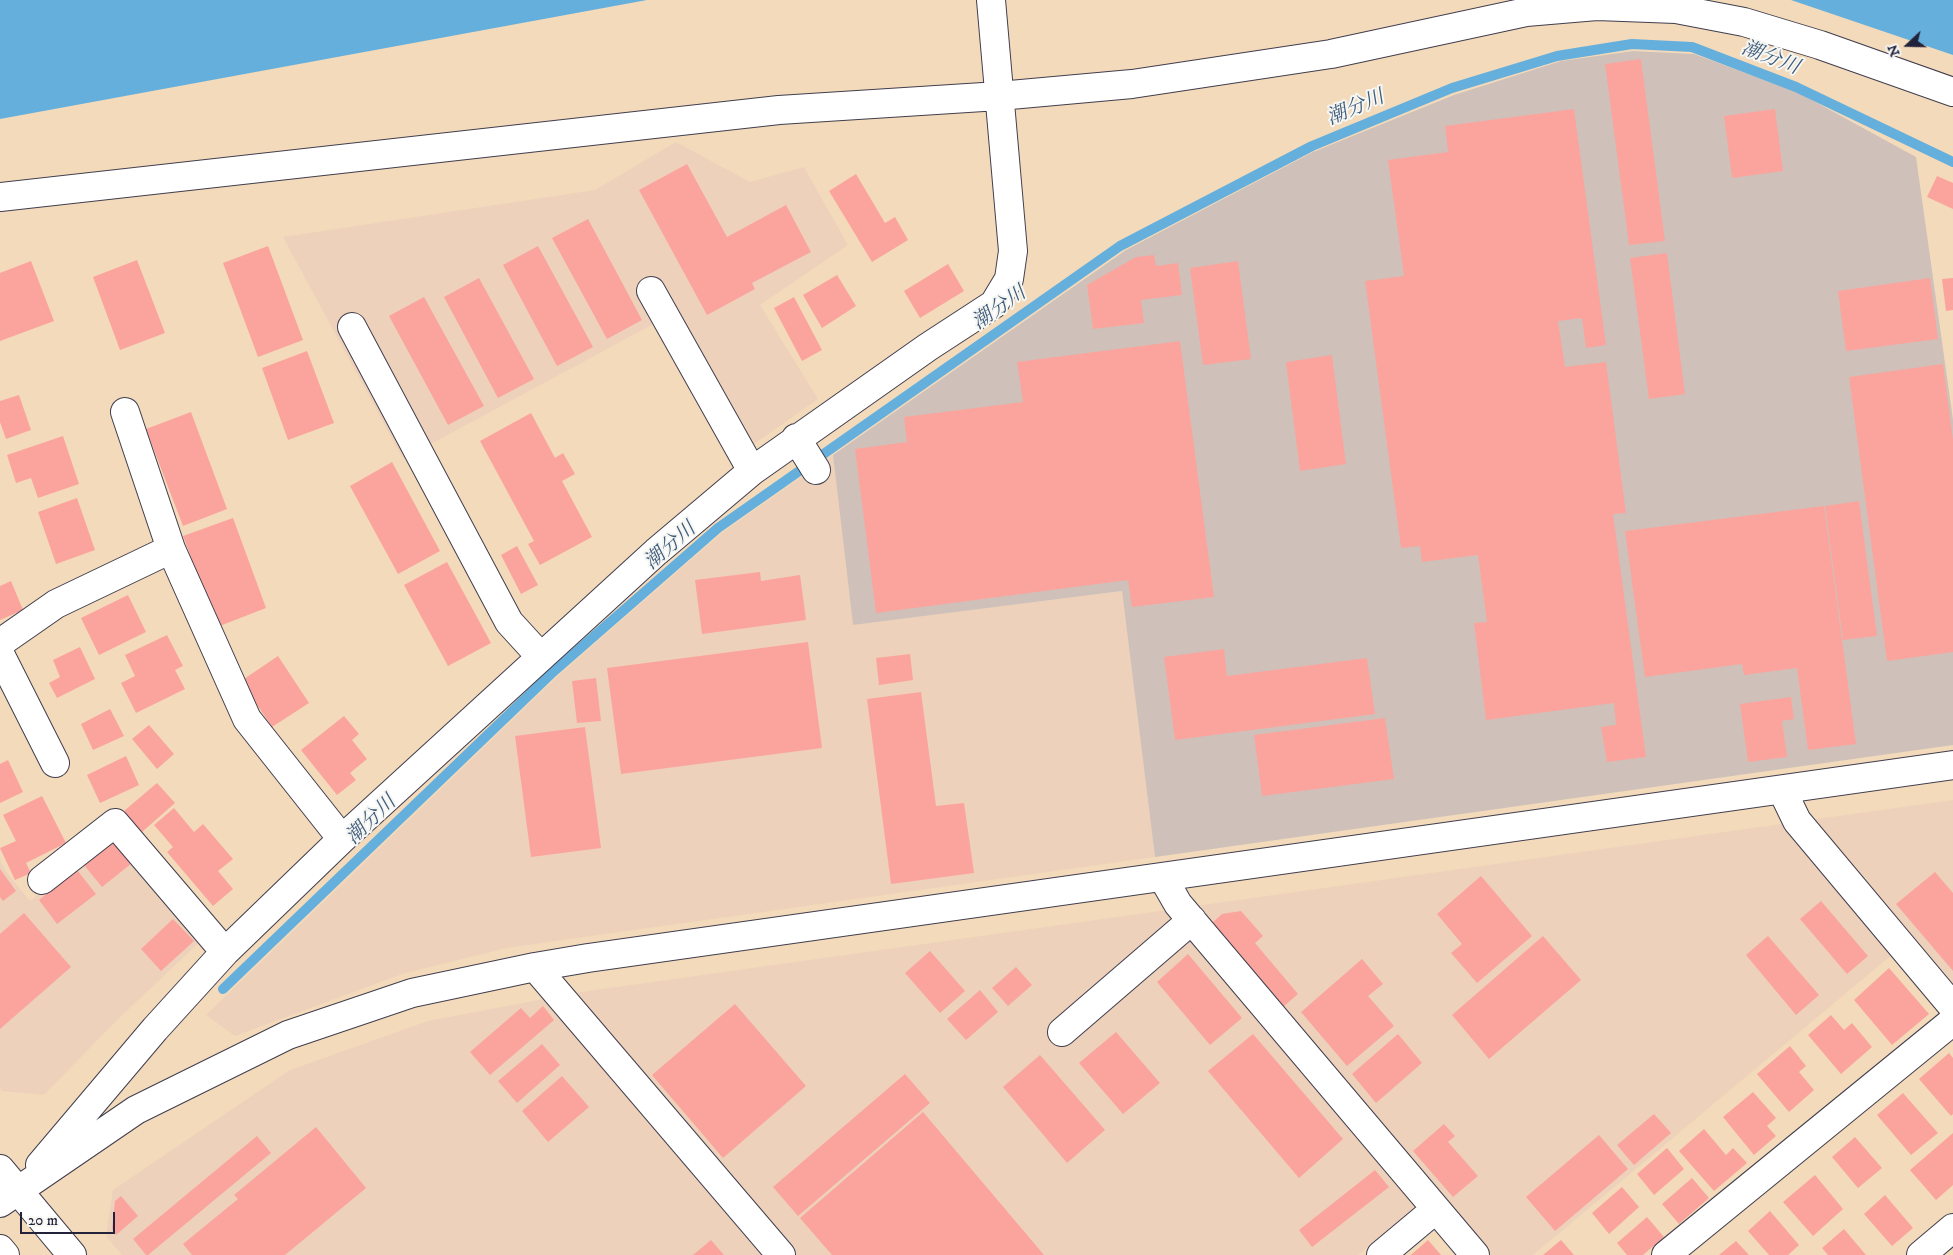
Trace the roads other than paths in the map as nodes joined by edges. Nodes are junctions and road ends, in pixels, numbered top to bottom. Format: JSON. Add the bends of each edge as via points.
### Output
{"nodes":[{"id":1,"x":991,"y":0,"type":"edge"},
{"id":2,"x":998,"y":83,"type":"junction"},
{"id":3,"x":1953,"y":92,"type":"edge"},
{"id":4,"x":0,"y":198,"type":"edge"},
{"id":5,"x":651,"y":291,"type":"dead end"},
{"id":6,"x":352,"y":327,"type":"dead end"},
{"id":7,"x":125,"y":412,"type":"dead end"},
{"id":8,"x":752,"y":471,"type":"junction"},
{"id":9,"x":171,"y":549,"type":"junction"},
{"id":10,"x":0,"y":643,"type":"edge"},
{"id":11,"x":0,"y":654,"type":"edge"},
{"id":12,"x":541,"y":657,"type":"junction"},
{"id":13,"x":55,"y":763,"type":"dead end"},
{"id":14,"x":1953,"y":765,"type":"edge"},
{"id":15,"x":1782,"y":790,"type":"junction"},
{"id":16,"x":342,"y":840,"type":"junction"},
{"id":17,"x":1163,"y":878,"type":"junction"},
{"id":18,"x":42,"y":880,"type":"dead end"},
{"id":19,"x":1192,"y":920,"type":"junction"},
{"id":20,"x":226,"y":952,"type":"junction"},
{"id":21,"x":535,"y":967,"type":"junction"},
{"id":22,"x":1953,"y":1007,"type":"edge"},
{"id":23,"x":1953,"y":1021,"type":"edge"},
{"id":24,"x":1062,"y":1032,"type":"dead end"},
{"id":25,"x":0,"y":1169,"type":"edge"},
{"id":26,"x":9,"y":1197,"type":"edge"},
{"id":27,"x":1436,"y":1209,"type":"junction"},
{"id":28,"x":1953,"y":1228,"type":"edge"},
{"id":29,"x":0,"y":1249,"type":"edge"},
{"id":30,"x":5,"y":1255,"type":"edge"},
{"id":31,"x":72,"y":1255,"type":"edge"},
{"id":32,"x":781,"y":1255,"type":"edge"},
{"id":33,"x":1381,"y":1255,"type":"edge"},
{"id":34,"x":1475,"y":1255,"type":"edge"},
{"id":35,"x":1666,"y":1255,"type":"edge"},
{"id":36,"x":1921,"y":1255,"type":"edge"}],
"edges":[{"from":1,"to":2,"type":"main road"},
{"from":2,"to":3,"type":"main road","via":[[1132,84],[1331,54],[1526,12],[1596,6],[1676,9],[1744,22]]},
{"from":2,"to":4,"type":"main road"},
{"from":2,"to":8,"type":"main road","via":[[1013,251],[1009,279],[994,304],[807,455]]},
{"from":5,"to":8,"type":"main road"},
{"from":6,"to":12,"type":"main road","via":[[508,622]]},
{"from":7,"to":9,"type":"main road"},
{"from":8,"to":12,"type":"main road","via":[[656,552]]},
{"from":9,"to":10,"type":"main road","via":[[56,604]]},
{"from":9,"to":16,"type":"main road","via":[[247,719]]},
{"from":11,"to":13,"type":"main road"},
{"from":12,"to":16,"type":"main road"},
{"from":14,"to":15,"type":"main road"},
{"from":15,"to":17,"type":"main road"},
{"from":15,"to":22,"type":"main road","via":[[1797,821]]},
{"from":16,"to":20,"type":"main road"},
{"from":17,"to":19,"type":"main road"},
{"from":17,"to":21,"type":"main road"},
{"from":18,"to":20,"type":"main road","via":[[115,823]]},
{"from":19,"to":24,"type":"main road"},
{"from":19,"to":27,"type":"main road"},
{"from":20,"to":26,"type":"main road","via":[[154,1029]]},
{"from":21,"to":26,"type":"main road","via":[[412,993],[288,1035],[136,1110]]},
{"from":21,"to":32,"type":"main road"},
{"from":23,"to":35,"type":"main road"},
{"from":25,"to":26,"type":"main road"},
{"from":26,"to":31,"type":"main road"},
{"from":27,"to":33,"type":"main road"},
{"from":27,"to":34,"type":"main road"},
{"from":28,"to":36,"type":"main road"},
{"from":29,"to":30,"type":"main road"}]}
